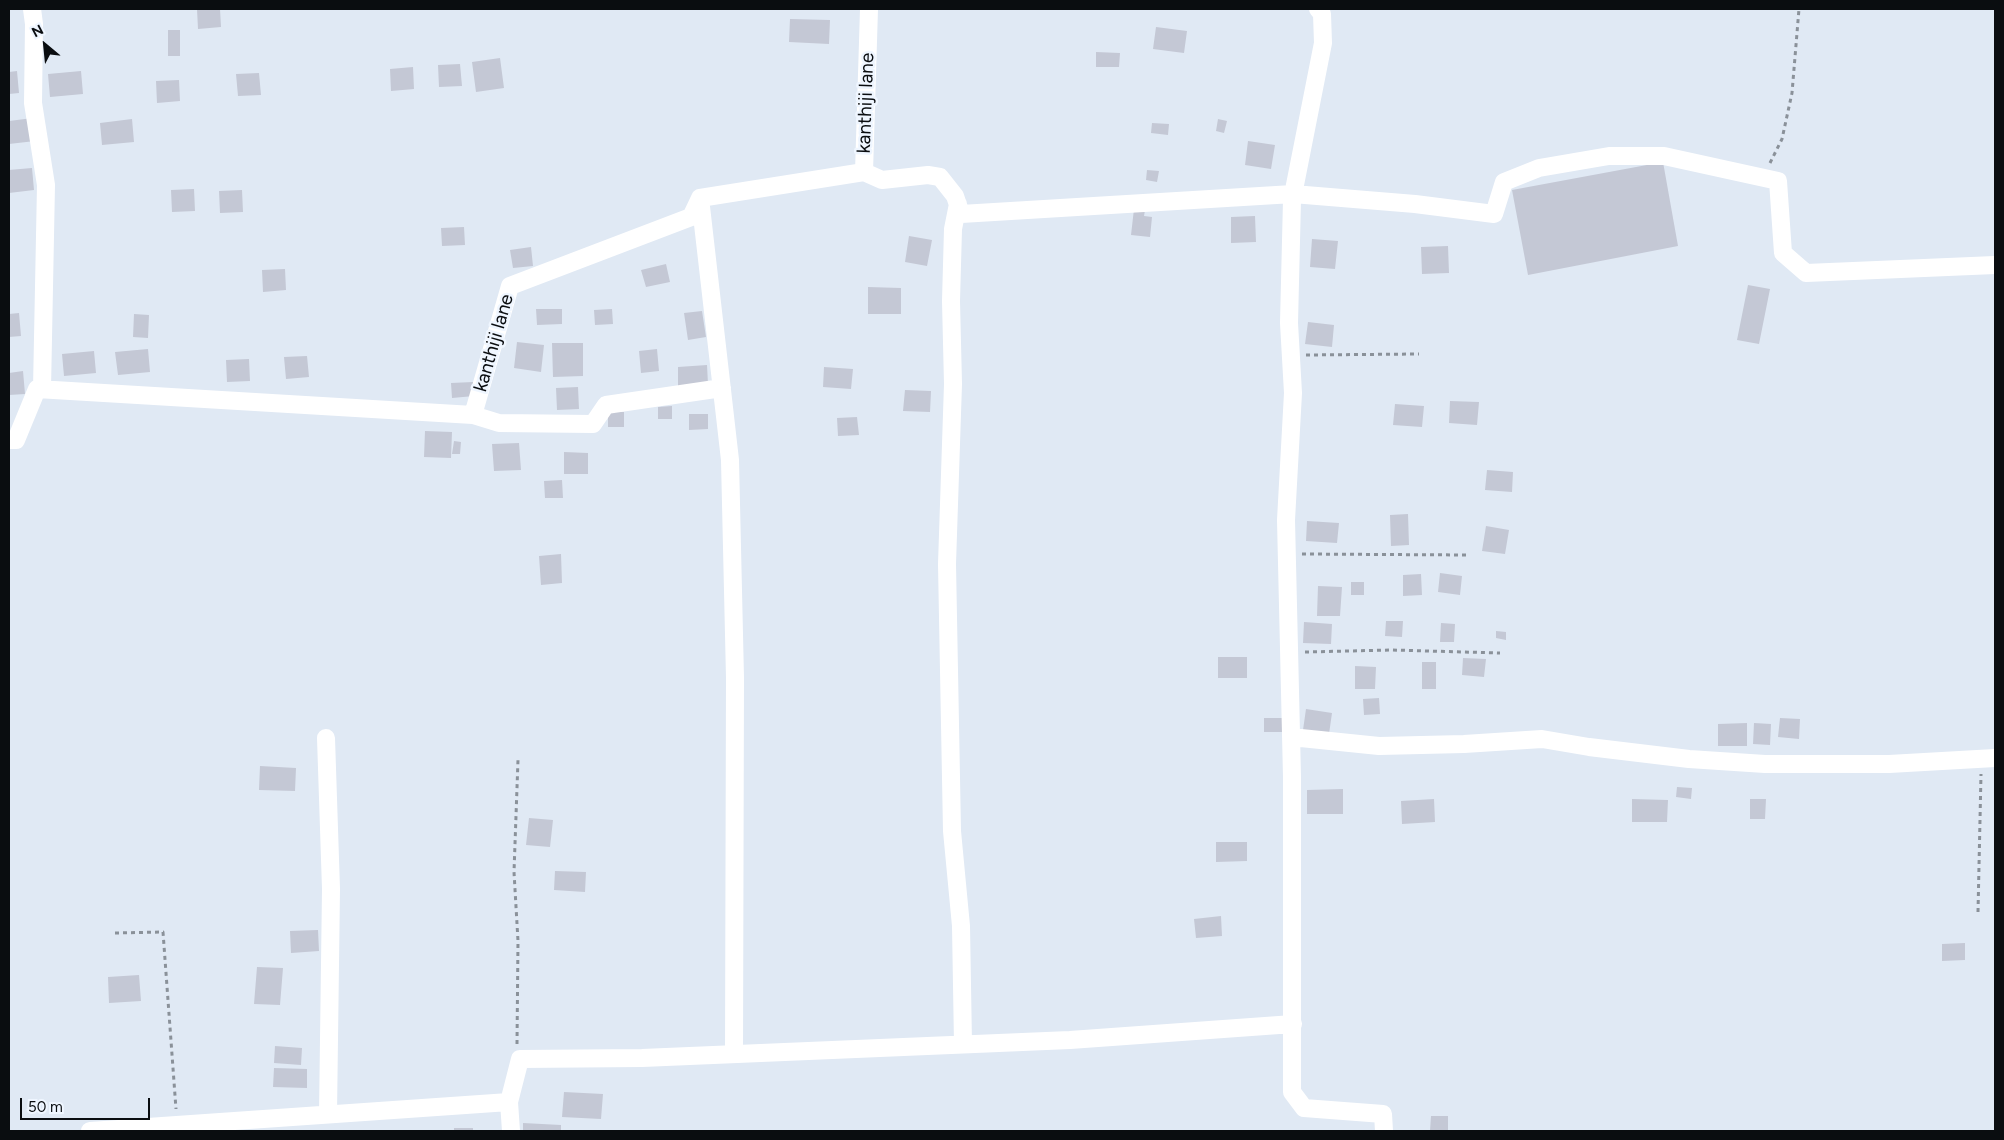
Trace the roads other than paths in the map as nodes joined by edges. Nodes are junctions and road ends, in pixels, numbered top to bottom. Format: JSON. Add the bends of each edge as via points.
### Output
{"nodes":[{"id":1,"x":32,"y":9,"type":"edge"},
{"id":2,"x":869,"y":9,"type":"edge"},
{"id":3,"x":1318,"y":9,"type":"edge"},
{"id":4,"x":864,"y":172,"type":"junction"},
{"id":5,"x":1293,"y":194,"type":"junction"},
{"id":6,"x":700,"y":198,"type":"junction"},
{"id":7,"x":958,"y":204,"type":"junction"},
{"id":8,"x":1995,"y":265,"type":"edge"},
{"id":9,"x":722,"y":388,"type":"junction"},
{"id":10,"x":42,"y":389,"type":"junction"},
{"id":11,"x":473,"y":415,"type":"junction"},
{"id":12,"x":9,"y":440,"type":"edge"},
{"id":13,"x":1291,"y":737,"type":"junction"},
{"id":14,"x":326,"y":738,"type":"dead end"},
{"id":15,"x":1988,"y":758,"type":"edge"},
{"id":16,"x":1293,"y":1024,"type":"junction"},
{"id":17,"x":963,"y":1044,"type":"junction"},
{"id":18,"x":734,"y":1054,"type":"junction"},
{"id":19,"x":509,"y":1102,"type":"junction"},
{"id":20,"x":328,"y":1114,"type":"junction"},
{"id":21,"x":90,"y":1131,"type":"edge"},
{"id":22,"x":511,"y":1131,"type":"edge"},
{"id":23,"x":1384,"y":1131,"type":"edge"}],
"edges":[{"from":1,"to":10,"type":"street","via":[[33,103],[46,185]]},
{"from":2,"to":4,"type":"street","name":"kanthiji lane"},
{"from":3,"to":5,"type":"street","via":[[1322,14],[1323,43]]},
{"from":4,"to":6,"type":"street","name":"kanthiji lane"},
{"from":4,"to":7,"type":"street","via":[[882,180],[928,175],[940,177]]},
{"from":5,"to":7,"type":"street","via":[[961,214]]},
{"from":5,"to":8,"type":"street","via":[[1494,214],[1504,182],[1539,168],[1609,156],[1664,156],[1778,181],[1783,253],[1806,273]]},
{"from":5,"to":13,"type":"street","via":[[1290,314],[1293,392],[1286,520]]},
{"from":6,"to":9,"type":"street"},
{"from":6,"to":11,"type":"street","name":"kanthiji lane","via":[[691,217],[510,286]]},
{"from":7,"to":17,"type":"street","via":[[953,229],[953,384],[947,564],[952,831],[962,926]]},
{"from":9,"to":11,"type":"street","via":[[606,405],[593,424],[499,423]]},
{"from":9,"to":18,"type":"street","via":[[730,460],[735,678]]},
{"from":10,"to":11,"type":"street","name":"kanthiji lane"},
{"from":10,"to":12,"type":"street","via":[[38,389],[16,440]]},
{"from":13,"to":15,"type":"street","via":[[1379,746],[1542,738],[1680,758],[1765,764],[1889,764]]},
{"from":13,"to":16,"type":"street"},
{"from":14,"to":20,"type":"street","via":[[331,889]]},
{"from":16,"to":17,"type":"street"},
{"from":16,"to":23,"type":"street","via":[[1292,1092],[1304,1108],[1383,1114]]},
{"from":17,"to":18,"type":"street"},
{"from":18,"to":19,"type":"street","via":[[520,1059]]},
{"from":19,"to":20,"type":"street"},
{"from":19,"to":22,"type":"street"},
{"from":20,"to":21,"type":"street"}]}
